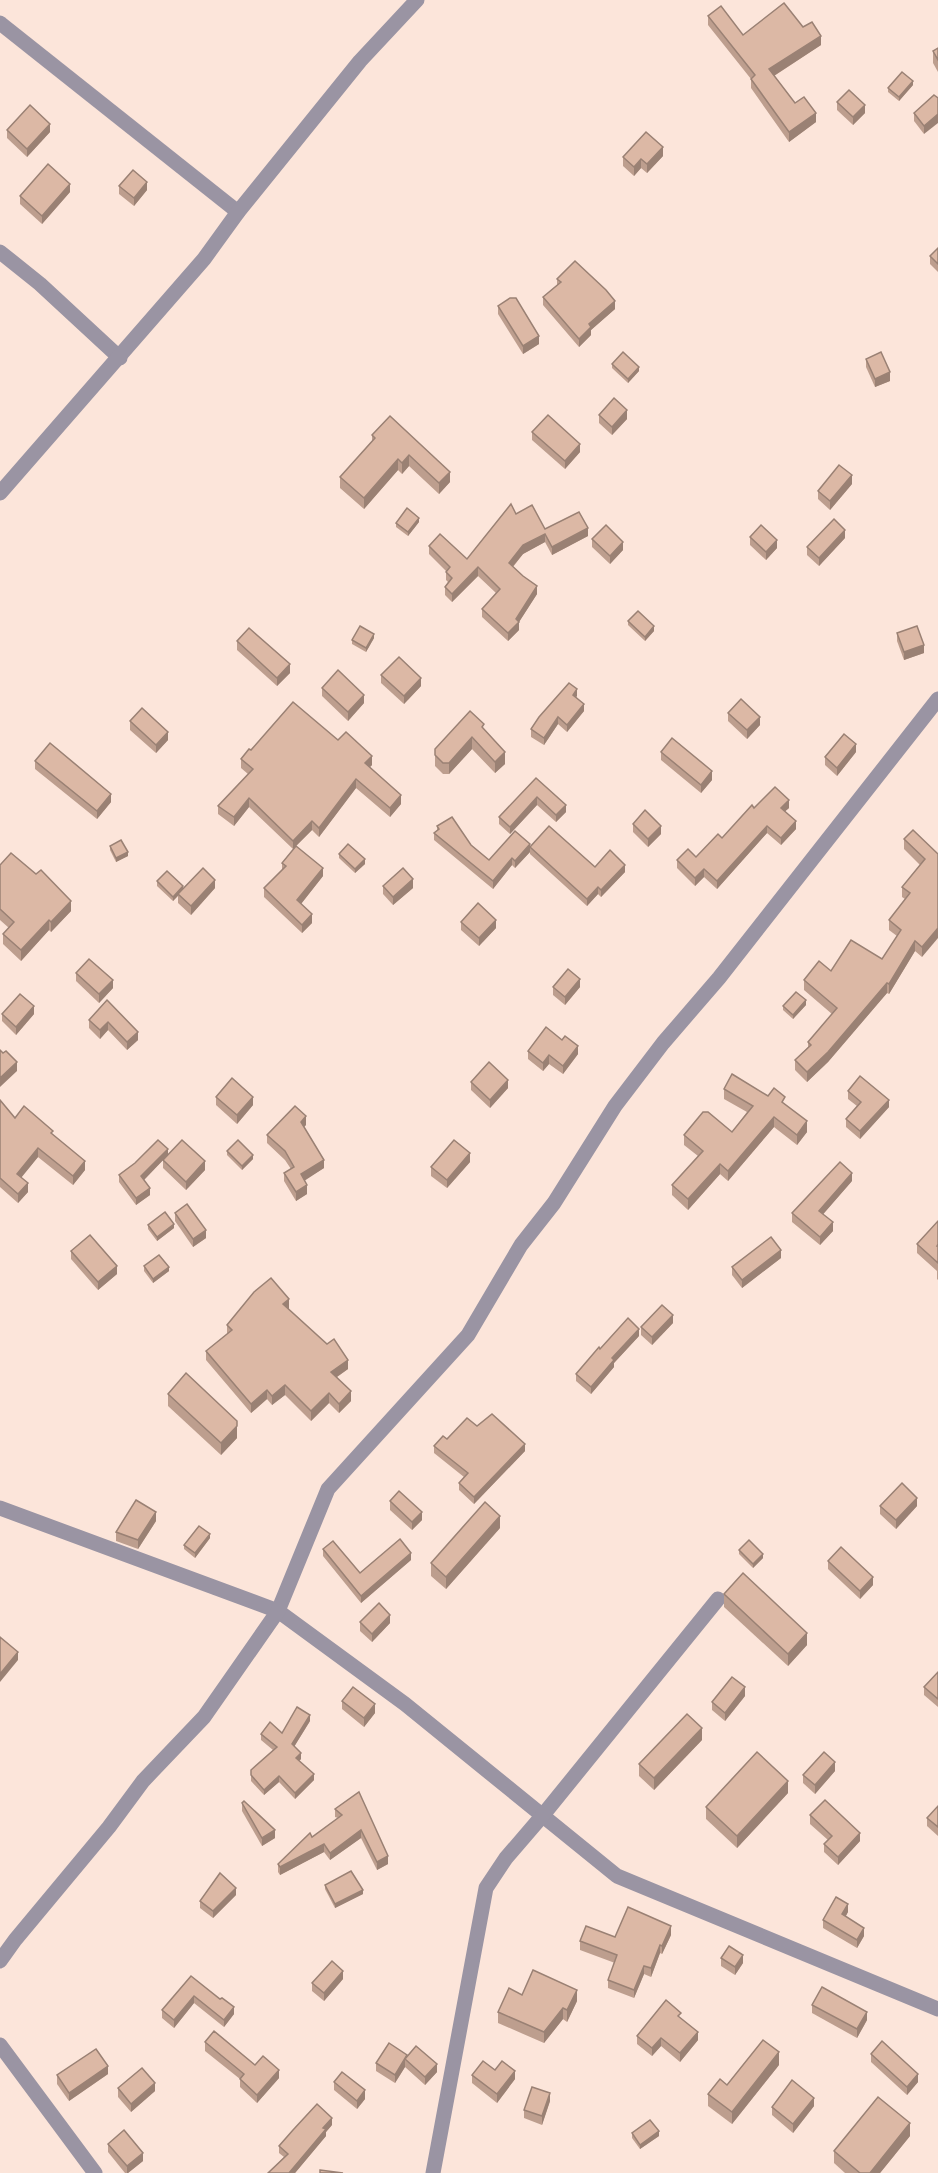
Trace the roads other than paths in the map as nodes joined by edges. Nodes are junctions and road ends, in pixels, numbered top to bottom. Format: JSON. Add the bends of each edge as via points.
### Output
{"nodes":[{"id":1,"x":417,"y":0,"type":"edge"},
{"id":2,"x":0,"y":23,"type":"edge"},
{"id":3,"x":238,"y":212,"type":"junction"},
{"id":4,"x":0,"y":252,"type":"edge"},
{"id":5,"x":120,"y":358,"type":"junction"},
{"id":6,"x":2,"y":486,"type":"edge"},
{"id":7,"x":938,"y":699,"type":"edge"},
{"id":8,"x":0,"y":1508,"type":"edge"},
{"id":9,"x":718,"y":1599,"type":"dead end"},
{"id":10,"x":278,"y":1611,"type":"junction"},
{"id":11,"x":543,"y":1815,"type":"junction"},
{"id":12,"x":0,"y":1962,"type":"edge"},
{"id":13,"x":938,"y":2009,"type":"edge"},
{"id":14,"x":0,"y":2045,"type":"edge"},
{"id":15,"x":95,"y":2173,"type":"edge"},
{"id":16,"x":432,"y":2173,"type":"edge"}],
"edges":[{"from":1,"to":3,"type":"street","via":[[360,61]]},
{"from":2,"to":3,"type":"street"},
{"from":3,"to":5,"type":"street","via":[[204,259]]},
{"from":4,"to":5,"type":"street"},
{"from":5,"to":6,"type":"street"},
{"from":7,"to":10,"type":"street","via":[[615,1106],[554,1203],[521,1245],[468,1335],[328,1489]]},
{"from":8,"to":10,"type":"street"},
{"from":9,"to":11,"type":"street"},
{"from":10,"to":11,"type":"street","via":[[405,1704]]},
{"from":10,"to":12,"type":"street","via":[[204,1718],[143,1781]]},
{"from":11,"to":13,"type":"street","via":[[617,1876]]},
{"from":11,"to":16,"type":"street","via":[[486,1888]]},
{"from":14,"to":15,"type":"street"}]}
